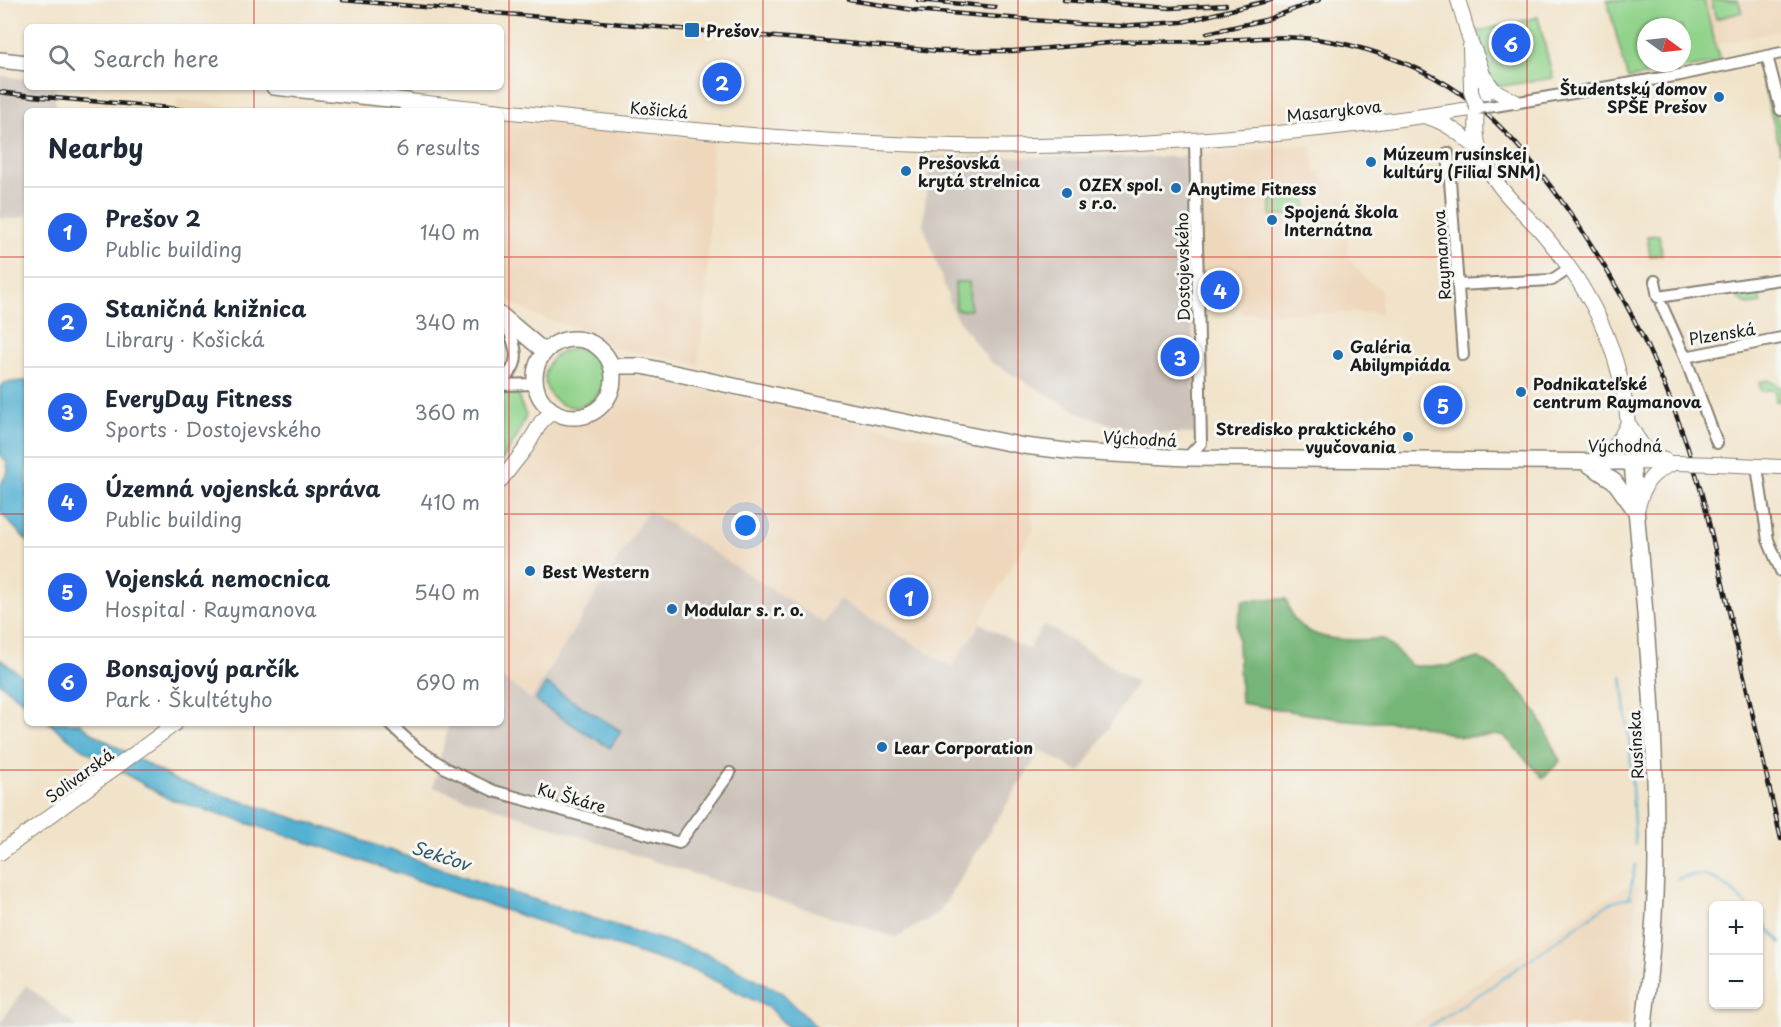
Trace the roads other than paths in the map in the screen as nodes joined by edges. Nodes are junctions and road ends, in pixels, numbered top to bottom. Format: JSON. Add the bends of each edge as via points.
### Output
{"nodes":[{"id":1,"x":1458,"y":0,"type":"edge"},
{"id":2,"x":1469,"y":38,"type":"junction"},
{"id":3,"x":1781,"y":53,"type":"edge"},
{"id":4,"x":1767,"y":56,"type":"junction"},
{"id":5,"x":0,"y":60,"type":"edge"},
{"id":6,"x":24,"y":63,"type":"edge"},
{"id":7,"x":1484,"y":76,"type":"junction"},
{"id":8,"x":302,"y":90,"type":"edge"},
{"id":9,"x":349,"y":95,"type":"junction"},
{"id":10,"x":1480,"y":102,"type":"junction"},
{"id":11,"x":1516,"y":102,"type":"junction"},
{"id":12,"x":407,"y":106,"type":"edge"},
{"id":13,"x":455,"y":106,"type":"junction"},
{"id":14,"x":374,"y":108,"type":"edge"},
{"id":15,"x":449,"y":108,"type":"edge"},
{"id":16,"x":473,"y":108,"type":"edge"},
{"id":17,"x":1781,"y":110,"type":"edge"},
{"id":18,"x":504,"y":111,"type":"edge"},
{"id":19,"x":1425,"y":117,"type":"junction"},
{"id":20,"x":1195,"y":141,"type":"junction"},
{"id":21,"x":885,"y":143,"type":"joint"},
{"id":22,"x":1478,"y":145,"type":"junction"},
{"id":23,"x":1448,"y":153,"type":"dead end"},
{"id":24,"x":1570,"y":268,"type":"junction"},
{"id":25,"x":1781,"y":279,"type":"edge"},
{"id":26,"x":1655,"y":281,"type":"dead end"},
{"id":27,"x":1458,"y":285,"type":"junction"},
{"id":28,"x":1660,"y":302,"type":"junction"},
{"id":29,"x":504,"y":318,"type":"edge"},
{"id":30,"x":504,"y":321,"type":"edge"},
{"id":31,"x":1781,"y":338,"type":"edge"},
{"id":32,"x":545,"y":352,"type":"junction"},
{"id":33,"x":1463,"y":355,"type":"dead end"},
{"id":34,"x":1685,"y":357,"type":"junction"},
{"id":35,"x":612,"y":366,"type":"junction"},
{"id":36,"x":504,"y":379,"type":"edge"},
{"id":37,"x":504,"y":383,"type":"edge"},
{"id":38,"x":535,"y":384,"type":"junction"},
{"id":39,"x":553,"y":411,"type":"junction"},
{"id":40,"x":1628,"y":423,"type":"junction"},
{"id":41,"x":1201,"y":443,"type":"junction"},
{"id":42,"x":1717,"y":443,"type":"dead end"},
{"id":43,"x":1186,"y":458,"type":"junction"},
{"id":44,"x":1215,"y":458,"type":"junction"},
{"id":45,"x":1632,"y":462,"type":"junction"},
{"id":46,"x":1586,"y":463,"type":"junction"},
{"id":47,"x":1670,"y":463,"type":"junction"},
{"id":48,"x":1757,"y":467,"type":"junction"},
{"id":49,"x":1781,"y":467,"type":"edge"},
{"id":50,"x":504,"y":476,"type":"edge"},
{"id":51,"x":1637,"y":512,"type":"junction"},
{"id":52,"x":1781,"y":572,"type":"edge"},
{"id":53,"x":172,"y":726,"type":"edge"},
{"id":54,"x":392,"y":726,"type":"edge"},
{"id":55,"x":730,"y":773,"type":"dead end"},
{"id":56,"x":0,"y":853,"type":"edge"},
{"id":57,"x":1644,"y":1027,"type":"edge"}],
"edges":[{"from":1,"to":2,"type":"street"},
{"from":2,"to":7,"type":"street"},
{"from":2,"to":10,"type":"street","bridge":true,"via":[[1471,92]]},
{"from":3,"to":4,"type":"street","name":"Masarykova"},
{"from":4,"to":11,"type":"street","name":"Masarykova","via":[[1680,75]]},
{"from":4,"to":17,"type":"street"},
{"from":5,"to":6,"type":"main road"},
{"from":7,"to":10,"type":"street"},
{"from":7,"to":11,"type":"street","via":[[1494,90]]},
{"from":8,"to":9,"type":"main road","name":"Košická"},
{"from":9,"to":12,"type":"main road","name":"Košická"},
{"from":9,"to":14,"type":"main road"},
{"from":10,"to":11,"type":"street","name":"Masarykova","bridge":true,"via":[[1495,106]]},
{"from":10,"to":19,"type":"street","name":"Masarykova"},
{"from":10,"to":22,"type":"street"},
{"from":12,"to":13,"type":"street","name":"Košická"},
{"from":13,"to":15,"type":"street"},
{"from":13,"to":16,"type":"street","name":"Košická"},
{"from":18,"to":21,"type":"street","name":"Košická"},
{"from":19,"to":20,"type":"street","name":"Masarykova"},
{"from":19,"to":22,"type":"street","via":[[1439,120]]},
{"from":20,"to":21,"type":"street","name":"Masarykova","via":[[993,146]]},
{"from":20,"to":41,"type":"street","name":"Dostojevského"},
{"from":22,"to":24,"type":"street","via":[[1499,186]]},
{"from":23,"to":27,"type":"street","name":"Raymanova"},
{"from":24,"to":27,"type":"street","via":[[1552,280]]},
{"from":24,"to":40,"type":"street","via":[[1612,349]]},
{"from":25,"to":28,"type":"street"},
{"from":26,"to":28,"type":"street","name":"Plzenská"},
{"from":27,"to":33,"type":"street","name":"Raymanova"},
{"from":28,"to":34,"type":"street","name":"Plzenská"},
{"from":29,"to":32,"type":"main road"},
{"from":30,"to":36,"type":"street","via":[[516,349],[513,368]]},
{"from":31,"to":34,"type":"street","name":"Plzenská"},
{"from":32,"to":35,"type":"main road","via":[[554,344],[578,338],[599,347]]},
{"from":32,"to":38,"type":"main road","via":[[535,372]]},
{"from":34,"to":42,"type":"street"},
{"from":35,"to":39,"type":"main road","via":[[611,391],[596,411],[574,417]]},
{"from":35,"to":43,"type":"main road","name":"Východná","via":[[642,366],[1024,446]]},
{"from":37,"to":38,"type":"street"},
{"from":38,"to":39,"type":"main road","via":[[538,394]]},
{"from":39,"to":50,"type":"street"},
{"from":40,"to":45,"type":"street"},
{"from":40,"to":46,"type":"street","via":[[1613,449]]},
{"from":40,"to":47,"type":"street","via":[[1652,455]]},
{"from":41,"to":43,"type":"street"},
{"from":41,"to":44,"type":"street"},
{"from":43,"to":44,"type":"main road","name":"Východná"},
{"from":44,"to":46,"type":"main road","name":"Východná"},
{"from":45,"to":46,"type":"main road","name":"Východná"},
{"from":45,"to":47,"type":"street","name":"Východná"},
{"from":45,"to":51,"type":"main road","name":"Rusínska"},
{"from":46,"to":51,"type":"main road","via":[[1617,484]]},
{"from":47,"to":48,"type":"street","name":"Východná","bridge":true},
{"from":47,"to":51,"type":"street","via":[[1644,486]]},
{"from":48,"to":49,"type":"street","name":"Východná"},
{"from":48,"to":52,"type":"street","via":[[1768,540]]},
{"from":51,"to":57,"type":"main road","name":"Rusínska","via":[[1656,809],[1655,903]]},
{"from":53,"to":56,"type":"street","name":"Solivarská"},
{"from":54,"to":55,"type":"street","name":"Ku Škáre","via":[[447,769],[494,791],[679,843]]}]}
